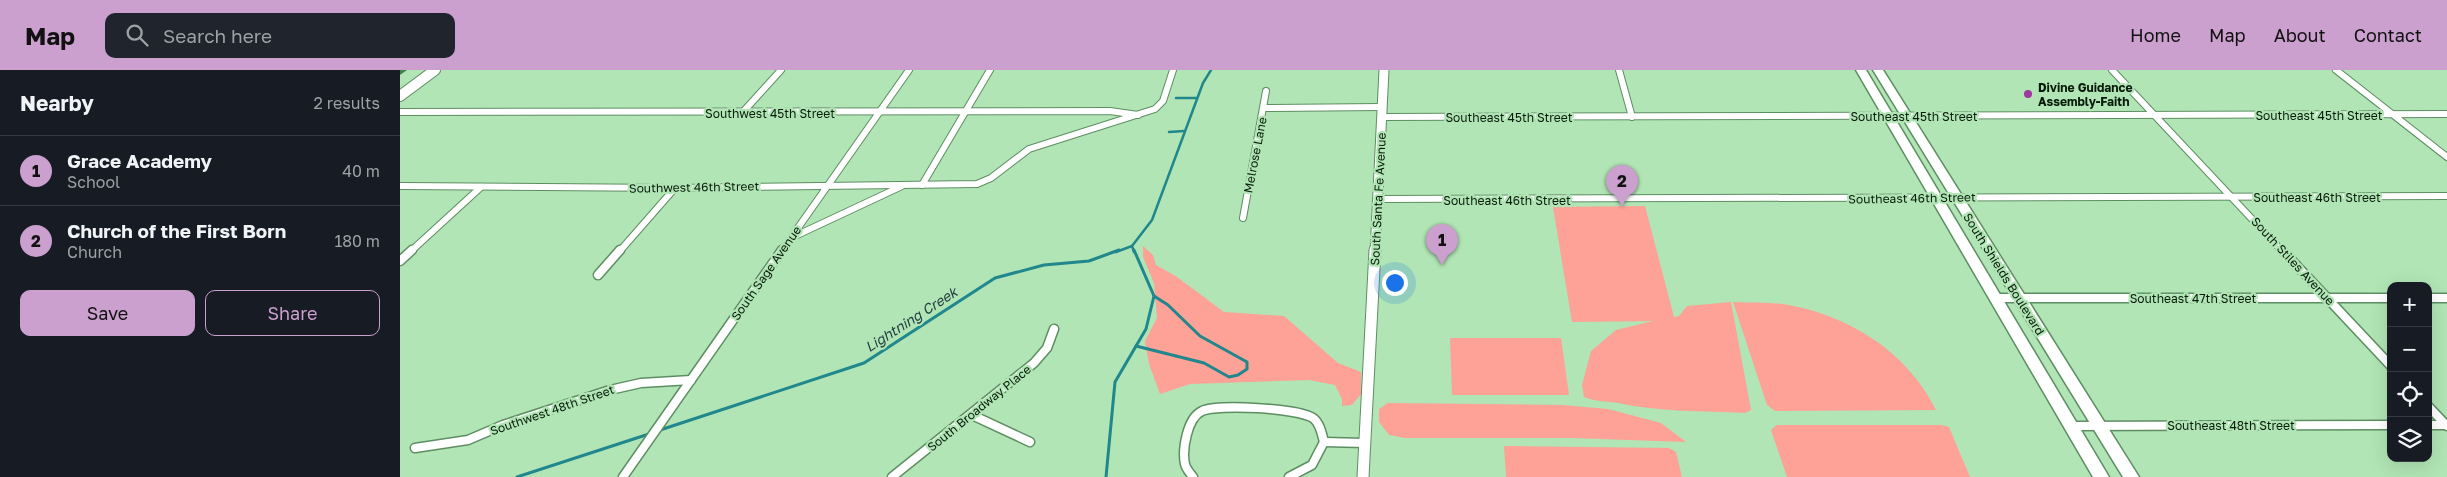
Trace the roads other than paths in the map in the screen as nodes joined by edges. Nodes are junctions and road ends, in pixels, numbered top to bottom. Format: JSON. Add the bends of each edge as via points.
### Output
{"nodes":[{"id":1,"x":435,"y":70,"type":"edge"},
{"id":2,"x":781,"y":70,"type":"edge"},
{"id":3,"x":910,"y":70,"type":"edge"},
{"id":4,"x":990,"y":70,"type":"edge"},
{"id":5,"x":1173,"y":70,"type":"edge"},
{"id":6,"x":1384,"y":70,"type":"edge"},
{"id":7,"x":1619,"y":70,"type":"edge"},
{"id":8,"x":1861,"y":70,"type":"edge"},
{"id":9,"x":1878,"y":70,"type":"edge"},
{"id":10,"x":2112,"y":70,"type":"edge"},
{"id":11,"x":2336,"y":70,"type":"edge"},
{"id":12,"x":1266,"y":91,"type":"dead end"},
{"id":13,"x":400,"y":96,"type":"edge"},
{"id":14,"x":1382,"y":107,"type":"junction"},
{"id":15,"x":1264,"y":108,"type":"junction"},
{"id":16,"x":966,"y":111,"type":"junction"},
{"id":17,"x":400,"y":112,"type":"edge"},
{"id":18,"x":879,"y":112,"type":"junction"},
{"id":19,"x":742,"y":113,"type":"junction"},
{"id":20,"x":2393,"y":114,"type":"junction"},
{"id":21,"x":2447,"y":114,"type":"edge"},
{"id":22,"x":1140,"y":115,"type":"junction"},
{"id":23,"x":2154,"y":115,"type":"junction"},
{"id":24,"x":1887,"y":116,"type":"junction"},
{"id":25,"x":1906,"y":116,"type":"junction"},
{"id":26,"x":1382,"y":117,"type":"junction"},
{"id":27,"x":1632,"y":117,"type":"junction"},
{"id":28,"x":2447,"y":157,"type":"edge"},
{"id":29,"x":827,"y":185,"type":"junction"},
{"id":30,"x":904,"y":185,"type":"junction"},
{"id":31,"x":922,"y":185,"type":"junction"},
{"id":32,"x":400,"y":186,"type":"edge"},
{"id":33,"x":481,"y":187,"type":"junction"},
{"id":34,"x":675,"y":188,"type":"junction"},
{"id":35,"x":2447,"y":196,"type":"edge"},
{"id":36,"x":1935,"y":197,"type":"junction"},
{"id":37,"x":1957,"y":197,"type":"junction"},
{"id":38,"x":2232,"y":197,"type":"junction"},
{"id":39,"x":1378,"y":199,"type":"junction"},
{"id":40,"x":1243,"y":218,"type":"dead end"},
{"id":41,"x":790,"y":239,"type":"junction"},
{"id":42,"x":400,"y":261,"type":"edge"},
{"id":43,"x":598,"y":275,"type":"dead end"},
{"id":44,"x":1994,"y":298,"type":"junction"},
{"id":45,"x":2019,"y":298,"type":"junction"},
{"id":46,"x":2387,"y":298,"type":"edge"},
{"id":47,"x":2432,"y":298,"type":"edge"},
{"id":48,"x":2447,"y":298,"type":"edge"},
{"id":49,"x":2328,"y":299,"type":"junction"},
{"id":50,"x":1054,"y":329,"type":"dead end"},
{"id":51,"x":2387,"y":362,"type":"edge"},
{"id":52,"x":691,"y":380,"type":"junction"},
{"id":53,"x":2432,"y":410,"type":"edge"},
{"id":54,"x":972,"y":415,"type":"junction"},
{"id":55,"x":2099,"y":425,"type":"junction"},
{"id":56,"x":2387,"y":425,"type":"edge"},
{"id":57,"x":2432,"y":425,"type":"edge"},
{"id":58,"x":2447,"y":425,"type":"edge"},
{"id":59,"x":2071,"y":426,"type":"junction"},
{"id":60,"x":1030,"y":442,"type":"dead end"},
{"id":61,"x":1324,"y":442,"type":"junction"},
{"id":62,"x":1365,"y":442,"type":"junction"},
{"id":63,"x":415,"y":448,"type":"dead end"},
{"id":64,"x":623,"y":477,"type":"edge"},
{"id":65,"x":892,"y":477,"type":"edge"},
{"id":66,"x":1193,"y":477,"type":"edge"},
{"id":67,"x":1289,"y":477,"type":"edge"},
{"id":68,"x":1363,"y":477,"type":"edge"},
{"id":69,"x":2101,"y":477,"type":"edge"},
{"id":70,"x":2131,"y":477,"type":"edge"}],
"edges":[{"from":1,"to":13,"type":"main road"},
{"from":2,"to":19,"type":"street"},
{"from":3,"to":18,"type":"street","name":"South Sage Avenue"},
{"from":4,"to":16,"type":"street"},
{"from":5,"to":22,"type":"street","via":[[1160,105]]},
{"from":6,"to":14,"type":"street","name":"South Santa Fe Avenue"},
{"from":7,"to":27,"type":"street"},
{"from":8,"to":24,"type":"main road","name":"South Shields Boulevard"},
{"from":9,"to":25,"type":"main road","name":"South Shields Boulevard"},
{"from":10,"to":23,"type":"street","name":"South Stiles Avenue"},
{"from":11,"to":20,"type":"street"},
{"from":12,"to":15,"type":"street","name":"Melrose Lane"},
{"from":14,"to":15,"type":"street"},
{"from":14,"to":26,"type":"street","name":"South Santa Fe Avenue"},
{"from":15,"to":40,"type":"street","name":"Melrose Lane"},
{"from":16,"to":18,"type":"street","name":"Southwest 45th Street"},
{"from":16,"to":22,"type":"street","name":"Southwest 45th Street"},
{"from":16,"to":31,"type":"street"},
{"from":17,"to":19,"type":"street","name":"Southwest 45th Street"},
{"from":18,"to":19,"type":"street","name":"Southwest 45th Street"},
{"from":18,"to":29,"type":"street","name":"South Sage Avenue"},
{"from":20,"to":21,"type":"street","name":"Southeast 45th Street"},
{"from":20,"to":23,"type":"street","name":"Southeast 45th Street"},
{"from":20,"to":28,"type":"street"},
{"from":22,"to":31,"type":"street","name":"Southwest 46th Street","via":[[1029,149],[988,181]]},
{"from":23,"to":25,"type":"street","name":"Southeast 45th Street"},
{"from":23,"to":38,"type":"street","name":"South Stiles Avenue"},
{"from":24,"to":25,"type":"street","name":"Southeast 45th Street"},
{"from":24,"to":27,"type":"street","name":"Southeast 45th Street"},
{"from":24,"to":36,"type":"main road","name":"South Shields Boulevard"},
{"from":25,"to":37,"type":"main road","name":"South Shields Boulevard"},
{"from":26,"to":27,"type":"street","name":"Southeast 45th Street"},
{"from":26,"to":39,"type":"street","name":"South Santa Fe Avenue"},
{"from":29,"to":30,"type":"street","name":"Southwest 46th Street"},
{"from":29,"to":34,"type":"street","name":"Southwest 46th Street"},
{"from":29,"to":41,"type":"street","name":"South Sage Avenue"},
{"from":30,"to":31,"type":"street","name":"Southwest 46th Street"},
{"from":30,"to":41,"type":"street"},
{"from":32,"to":33,"type":"street","name":"Southwest 46th Street"},
{"from":33,"to":34,"type":"street","name":"Southwest 46th Street"},
{"from":33,"to":42,"type":"street"},
{"from":34,"to":43,"type":"street"},
{"from":35,"to":38,"type":"street","name":"Southeast 46th Street"},
{"from":36,"to":37,"type":"street","name":"Southeast 46th Street"},
{"from":36,"to":39,"type":"street","name":"Southeast 46th Street"},
{"from":36,"to":44,"type":"main road","name":"South Shields Boulevard"},
{"from":37,"to":38,"type":"street","name":"Southeast 46th Street"},
{"from":37,"to":45,"type":"main road","name":"South Shields Boulevard"},
{"from":38,"to":49,"type":"street","name":"South Stiles Avenue"},
{"from":39,"to":62,"type":"street","name":"South Santa Fe Avenue"},
{"from":41,"to":52,"type":"street","name":"South Sage Avenue"},
{"from":44,"to":45,"type":"street","name":"Southeast 47th Street"},
{"from":44,"to":59,"type":"main road","name":"South Shields Boulevard"},
{"from":45,"to":49,"type":"street","name":"Southeast 47th Street"},
{"from":45,"to":55,"type":"main road","name":"South Shields Boulevard"},
{"from":46,"to":49,"type":"street","name":"Southeast 47th Street"},
{"from":47,"to":48,"type":"street"},
{"from":49,"to":51,"type":"street","name":"South Stiles Avenue"},
{"from":50,"to":54,"type":"street","name":"South Broadway Place","via":[[1047,348],[1034,364]]},
{"from":52,"to":63,"type":"street","name":"Southwest 48th Street","via":[[641,383],[610,390],[503,425],[468,440]]},
{"from":52,"to":64,"type":"street","name":"South Sage Avenue"},
{"from":53,"to":58,"type":"street"},
{"from":54,"to":60,"type":"street"},
{"from":54,"to":65,"type":"street","name":"South Broadway Place"},
{"from":55,"to":56,"type":"street","name":"Southeast 48th Street"},
{"from":55,"to":59,"type":"street","name":"Southeast 48th Street"},
{"from":55,"to":70,"type":"main road","name":"South Shields Boulevard"},
{"from":57,"to":58,"type":"street"},
{"from":59,"to":69,"type":"main road","name":"South Shields Boulevard"},
{"from":61,"to":62,"type":"street"},
{"from":61,"to":66,"type":"street","via":[[1314,418],[1297,411],[1215,409],[1201,412],[1194,420],[1184,453],[1186,467]]},
{"from":61,"to":67,"type":"street","via":[[1318,461]]},
{"from":62,"to":68,"type":"street","name":"South Santa Fe Avenue"}]}
